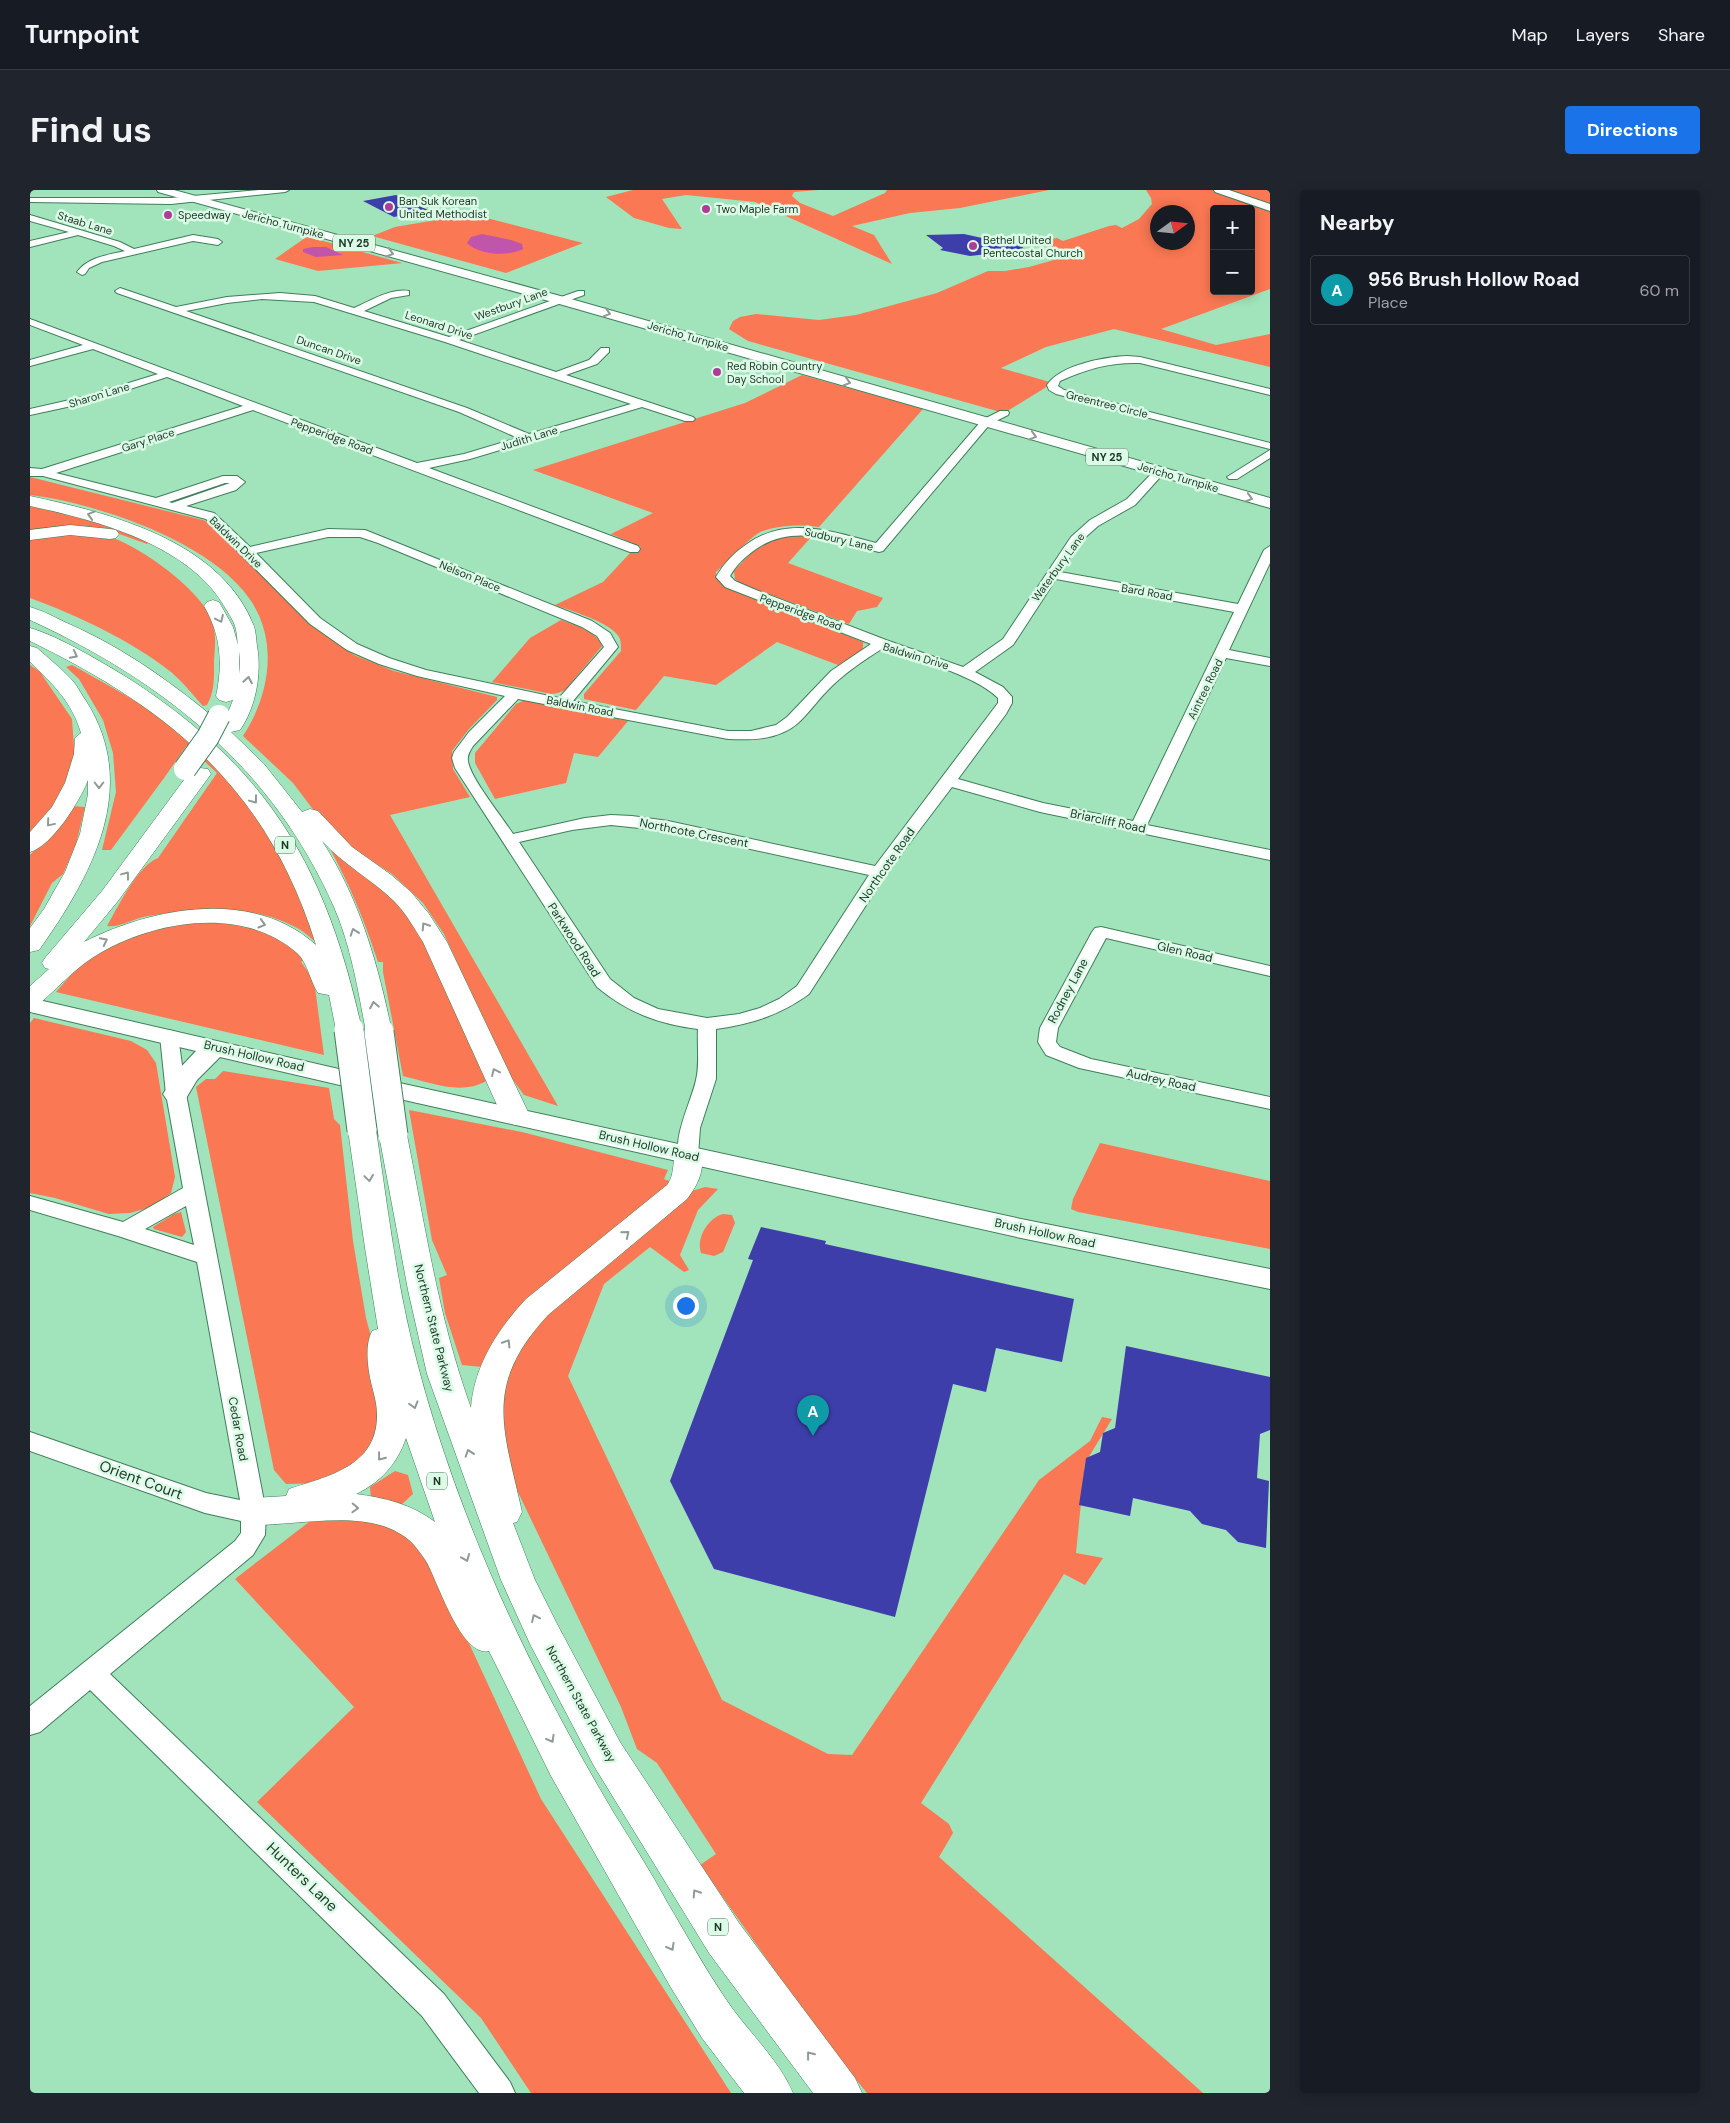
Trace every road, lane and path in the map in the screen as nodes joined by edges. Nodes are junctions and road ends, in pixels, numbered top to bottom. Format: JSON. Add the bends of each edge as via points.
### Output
{"nodes":[{"id":1,"x":150,"y":190,"type":"edge"},
{"id":2,"x":162,"y":190,"type":"edge"},
{"id":3,"x":285,"y":190,"type":"edge"},
{"id":4,"x":1218,"y":190,"type":"edge"},
{"id":5,"x":195,"y":194,"type":"edge"},
{"id":6,"x":254,"y":198,"type":"junction"},
{"id":7,"x":30,"y":200,"type":"edge"},
{"id":8,"x":122,"y":200,"type":"junction"},
{"id":9,"x":1270,"y":208,"type":"edge"},
{"id":10,"x":30,"y":218,"type":"edge"},
{"id":11,"x":79,"y":232,"type":"junction"},
{"id":12,"x":218,"y":242,"type":"dead end"},
{"id":13,"x":30,"y":244,"type":"edge"},
{"id":14,"x":133,"y":252,"type":"junction"},
{"id":15,"x":82,"y":272,"type":"dead end"},
{"id":16,"x":120,"y":291,"type":"dead end"},
{"id":17,"x":406,"y":293,"type":"dead end"},
{"id":18,"x":581,"y":293,"type":"junction"},
{"id":19,"x":560,"y":300,"type":"junction"},
{"id":20,"x":176,"y":310,"type":"junction"},
{"id":21,"x":355,"y":311,"type":"junction"},
{"id":22,"x":30,"y":322,"type":"edge"},
{"id":23,"x":449,"y":340,"type":"junction"},
{"id":24,"x":92,"y":346,"type":"junction"},
{"id":25,"x":604,"y":350,"type":"dead end"},
{"id":26,"x":30,"y":363,"type":"edge"},
{"id":27,"x":167,"y":374,"type":"junction"},
{"id":28,"x":556,"y":376,"type":"junction"},
{"id":29,"x":1270,"y":392,"type":"edge"},
{"id":30,"x":641,"y":404,"type":"junction"},
{"id":31,"x":253,"y":406,"type":"junction"},
{"id":32,"x":30,"y":412,"type":"edge"},
{"id":33,"x":1004,"y":413,"type":"junction"},
{"id":34,"x":689,"y":419,"type":"dead end"},
{"id":35,"x":986,"y":422,"type":"junction"},
{"id":36,"x":528,"y":438,"type":"junction"},
{"id":37,"x":1270,"y":446,"type":"edge"},
{"id":38,"x":1270,"y":453,"type":"edge"},
{"id":39,"x":416,"y":467,"type":"junction"},
{"id":40,"x":30,"y":472,"type":"edge"},
{"id":41,"x":1159,"y":472,"type":"junction"},
{"id":42,"x":43,"y":473,"type":"junction"},
{"id":43,"x":1233,"y":477,"type":"junction"},
{"id":44,"x":1270,"y":488,"type":"edge"},
{"id":45,"x":30,"y":501,"type":"edge"},
{"id":46,"x":157,"y":502,"type":"junction"},
{"id":47,"x":1270,"y":503,"type":"edge"},
{"id":48,"x":174,"y":506,"type":"junction"},
{"id":49,"x":30,"y":535,"type":"edge"},
{"id":50,"x":634,"y":549,"type":"dead end"},
{"id":51,"x":1270,"y":550,"type":"edge"},
{"id":52,"x":247,"y":551,"type":"junction"},
{"id":53,"x":1265,"y":572,"type":"edge"},
{"id":54,"x":1053,"y":575,"type":"junction"},
{"id":55,"x":722,"y":577,"type":"joint"},
{"id":56,"x":1242,"y":609,"type":"junction"},
{"id":57,"x":34,"y":619,"type":"edge"},
{"id":58,"x":881,"y":643,"type":"junction"},
{"id":59,"x":30,"y":652,"type":"edge"},
{"id":60,"x":1222,"y":653,"type":"junction"},
{"id":61,"x":384,"y":661,"type":"joint"},
{"id":62,"x":1270,"y":662,"type":"edge"},
{"id":63,"x":965,"y":672,"type":"junction"},
{"id":64,"x":514,"y":694,"type":"junction"},
{"id":65,"x":564,"y":702,"type":"junction"},
{"id":66,"x":84,"y":714,"type":"junction"},
{"id":67,"x":226,"y":721,"type":"junction"},
{"id":68,"x":778,"y":730,"type":"joint"},
{"id":69,"x":948,"y":781,"type":"junction"},
{"id":70,"x":269,"y":782,"type":"junction"},
{"id":71,"x":1138,"y":828,"type":"junction"},
{"id":72,"x":509,"y":840,"type":"junction"},
{"id":73,"x":30,"y":844,"type":"edge"},
{"id":74,"x":1270,"y":855,"type":"edge"},
{"id":75,"x":879,"y":872,"type":"junction"},
{"id":76,"x":1101,"y":932,"type":"joint"},
{"id":77,"x":30,"y":944,"type":"edge"},
{"id":78,"x":49,"y":966,"type":"edge"},
{"id":79,"x":1270,"y":971,"type":"edge"},
{"id":80,"x":30,"y":993,"type":"edge"},
{"id":81,"x":30,"y":999,"type":"edge"},
{"id":82,"x":30,"y":1005,"type":"edge"},
{"id":83,"x":707,"y":1024,"type":"junction"},
{"id":84,"x":349,"y":1030,"type":"junction"},
{"id":85,"x":169,"y":1036,"type":"junction"},
{"id":86,"x":215,"y":1047,"type":"junction"},
{"id":87,"x":1053,"y":1052,"type":"joint"},
{"id":88,"x":176,"y":1094,"type":"junction"},
{"id":89,"x":1270,"y":1102,"type":"edge"},
{"id":90,"x":516,"y":1116,"type":"junction"},
{"id":91,"x":688,"y":1155,"type":"junction"},
{"id":92,"x":194,"y":1191,"type":"junction"},
{"id":93,"x":30,"y":1203,"type":"edge"},
{"id":94,"x":125,"y":1230,"type":"junction"},
{"id":95,"x":380,"y":1255,"type":"junction"},
{"id":96,"x":206,"y":1257,"type":"junction"},
{"id":97,"x":1270,"y":1279,"type":"edge"},
{"id":98,"x":30,"y":1441,"type":"edge"},
{"id":99,"x":254,"y":1512,"type":"junction"},
{"id":100,"x":518,"y":1580,"type":"junction"},
{"id":101,"x":91,"y":1674,"type":"junction"},
{"id":102,"x":528,"y":1696,"type":"junction"},
{"id":103,"x":30,"y":1723,"type":"edge"},
{"id":104,"x":499,"y":2093,"type":"edge"},
{"id":105,"x":771,"y":2093,"type":"edge"},
{"id":106,"x":840,"y":2093,"type":"edge"}],
"edges":[{"from":1,"to":8,"type":"street","via":[[143,196]]},
{"from":2,"to":5,"type":"main road","name":"Jericho Turnpike","number":"NY 25"},
{"from":3,"to":6,"type":"street"},
{"from":4,"to":9,"type":"main road"},
{"from":5,"to":6,"type":"main road","name":"Jericho Turnpike","number":"NY 25"},
{"from":5,"to":8,"type":"street","via":[[171,201]]},
{"from":5,"to":19,"type":"main road","name":"Jericho Turnpike","number":"NY 25","one_way":true},
{"from":6,"to":18,"type":"main road","name":"Jericho Turnpike","number":"NY 25"},
{"from":7,"to":8,"type":"street"},
{"from":10,"to":11,"type":"street","name":"Staab Lane"},
{"from":11,"to":13,"type":"street"},
{"from":11,"to":14,"type":"street","name":"Staab Lane"},
{"from":12,"to":14,"type":"street","via":[[193,238]]},
{"from":14,"to":15,"type":"street","via":[[90,264]]},
{"from":16,"to":20,"type":"street","name":"Duncan Drive"},
{"from":17,"to":21,"type":"street"},
{"from":18,"to":19,"type":"street","name":"Westbury Lane"},
{"from":18,"to":33,"type":"main road","name":"Jericho Turnpike","number":"NY 25"},
{"from":19,"to":23,"type":"street","name":"Westbury Lane"},
{"from":19,"to":35,"type":"main road","name":"Jericho Turnpike","number":"NY 25","one_way":true},
{"from":20,"to":21,"type":"street","name":"Leonard Drive","via":[[236,298],[294,297],[315,299]]},
{"from":20,"to":36,"type":"street","name":"Duncan Drive","via":[[463,410]]},
{"from":21,"to":23,"type":"street","name":"Leonard Drive"},
{"from":22,"to":24,"type":"street","name":"Pepperidge Road"},
{"from":23,"to":28,"type":"street","name":"Leonard Drive"},
{"from":24,"to":26,"type":"street"},
{"from":24,"to":27,"type":"street","name":"Pepperidge Road"},
{"from":25,"to":28,"type":"street","via":[[593,362]]},
{"from":27,"to":31,"type":"street","name":"Pepperidge Road"},
{"from":27,"to":32,"type":"street","name":"Sharon Lane","via":[[86,400]]},
{"from":28,"to":30,"type":"street","name":"Leonard Drive"},
{"from":29,"to":37,"type":"street","name":"Greentree Circle","via":[[1126,359],[1098,361],[1056,379],[1052,385],[1060,392]]},
{"from":30,"to":34,"type":"street","name":"Leonard Drive"},
{"from":30,"to":36,"type":"street","name":"Judith Lane"},
{"from":31,"to":39,"type":"street","name":"Pepperidge Road"},
{"from":31,"to":42,"type":"street","name":"Gary Place"},
{"from":33,"to":35,"type":"street","name":"Sudbury Lane"},
{"from":33,"to":43,"type":"main road","name":"Jericho Turnpike","number":"NY 25"},
{"from":35,"to":41,"type":"main road","name":"Jericho Turnpike","number":"NY 25","one_way":true},
{"from":35,"to":55,"type":"street","name":"Sudbury Lane","via":[[879,548],[814,531],[778,532],[755,543],[727,568]]},
{"from":36,"to":39,"type":"street","name":"Judith Lane","via":[[466,457]]},
{"from":38,"to":43,"type":"street"},
{"from":39,"to":50,"type":"street","name":"Pepperidge Road"},
{"from":40,"to":42,"type":"street","name":"Baldwin Drive"},
{"from":41,"to":47,"type":"main road","name":"Jericho Turnpike","number":"NY 25","one_way":true},
{"from":41,"to":54,"type":"street","name":"Waterbury Lane","via":[[1131,502],[1086,529],[1075,540]]},
{"from":42,"to":46,"type":"street","name":"Baldwin Drive"},
{"from":43,"to":44,"type":"main road","name":"Jericho Turnpike","number":"NY 25"},
{"from":67,"to":45,"type":"highway","one_way":true,"via":[[242,704],[248,679],[249,650],[242,622],[219,586],[186,557],[137,532],[79,512]]},
{"from":46,"to":48,"type":"street","name":"Baldwin Drive"},
{"from":46,"to":48,"type":"street","via":[[223,480],[239,482]]},
{"from":48,"to":52,"type":"street","name":"Baldwin Drive","via":[[210,516]]},
{"from":49,"to":67,"type":"highway","one_way":true,"via":[[79,530],[115,535],[160,556],[194,582],[219,616],[229,644],[231,661]]},
{"from":51,"to":53,"type":"street","name":"Aintree Road"},
{"from":52,"to":61,"type":"street","name":"Baldwin Drive","via":[[315,621],[352,647]]},
{"from":52,"to":65,"type":"street","name":"Nelson Place","via":[[328,532],[361,533],[587,624],[604,634],[611,647]]},
{"from":53,"to":56,"type":"street","name":"Aintree Road"},
{"from":54,"to":56,"type":"street","name":"Bard Road"},
{"from":54,"to":63,"type":"street","name":"Waterbury Lane","via":[[1008,642]]},
{"from":55,"to":58,"type":"street","name":"Pepperidge Road","via":[[751,593]]},
{"from":56,"to":60,"type":"street","name":"Aintree Road"},
{"from":57,"to":70,"type":"highway","name":"Northern State Parkway","number":"N","via":[[94,643],[156,681],[218,732]]},
{"from":57,"to":84,"type":"highway","name":"Northern State Parkway","number":"N","one_way":true,"via":[[161,708],[207,746],[245,788],[279,836],[309,892],[332,956]]},
{"from":58,"to":63,"type":"street","name":"Baldwin Drive"},
{"from":58,"to":68,"type":"street","name":"Baldwin Drive","via":[[836,674],[788,725]]},
{"from":59,"to":66,"type":"highway","via":[[60,679]]},
{"from":60,"to":62,"type":"street"},
{"from":60,"to":71,"type":"street","name":"Aintree Road"},
{"from":61,"to":64,"type":"street","name":"Baldwin Road","via":[[422,674]]},
{"from":63,"to":69,"type":"street","name":"Northcote Road","via":[[998,690],[1005,697],[1005,703]]},
{"from":64,"to":65,"type":"street","name":"Baldwin Road"},
{"from":64,"to":72,"type":"street","name":"Parkwood Road","via":[[470,740],[460,758],[464,773]]},
{"from":65,"to":68,"type":"street","name":"Baldwin Road","via":[[728,735],[750,736]]},
{"from":66,"to":73,"type":"highway","one_way":true,"via":[[83,765],[76,785],[54,818]]},
{"from":66,"to":77,"type":"highway","one_way":true,"via":[[97,754],[100,783],[96,818],[72,882],[50,919]]},
{"from":67,"to":78,"type":"highway","via":[[110,896]]},
{"from":69,"to":71,"type":"street","name":"Briarcliff Road","via":[[1040,807]]},
{"from":69,"to":75,"type":"street","name":"Northcote Road"},
{"from":90,"to":70,"type":"highway","one_way":true,"via":[[435,942],[421,919],[393,888],[334,843],[301,805]]},
{"from":100,"to":70,"type":"highway","name":"Northern State Parkway","number":"N","one_way":true,"bridge":true,"via":[[472,1461],[443,1374],[393,1136],[368,978],[346,908],[306,831]]},
{"from":71,"to":74,"type":"street","name":"Briarcliff Road"},
{"from":72,"to":75,"type":"street","name":"Northcote Crescent","via":[[579,824],[636,821]]},
{"from":72,"to":83,"type":"street","name":"Parkwood Road","via":[[603,983],[636,1008],[669,1020]]},
{"from":75,"to":83,"type":"street","name":"Northcote Road","via":[[803,990],[767,1012],[740,1020]]},
{"from":76,"to":79,"type":"street","name":"Glen Road"},
{"from":76,"to":87,"type":"street","name":"Rodney Lane","via":[[1049,1028],[1047,1042]]},
{"from":78,"to":80,"type":"highway"},
{"from":78,"to":81,"type":"highway"},
{"from":78,"to":84,"type":"highway","one_way":true,"via":[[82,955],[104,941],[149,924],[190,917],[245,920],[275,928],[305,947],[316,962]]},
{"from":82,"to":85,"type":"main road","name":"Brush Hollow Road"},
{"from":83,"to":91,"type":"street","via":[[706,1079],[690,1128]]},
{"from":84,"to":95,"type":"highway","name":"Northern State Parkway","number":"N","one_way":true,"bridge":true},
{"from":85,"to":86,"type":"main road","name":"Brush Hollow Road"},
{"from":85,"to":88,"type":"street","name":"Cedar Road"},
{"from":86,"to":88,"type":"main road","via":[[188,1074]]},
{"from":86,"to":90,"type":"main road","name":"Brush Hollow Road"},
{"from":87,"to":89,"type":"street","name":"Audrey Road","via":[[1086,1064]]},
{"from":88,"to":92,"type":"street","name":"Cedar Road"},
{"from":90,"to":91,"type":"main road","name":"Brush Hollow Road"},
{"from":91,"to":97,"type":"main road","name":"Brush Hollow Road","via":[[1142,1255]]},
{"from":100,"to":91,"type":"highway","one_way":true,"via":[[488,1438],[489,1388],[499,1358],[515,1332],[537,1307],[683,1186],[688,1175]]},
{"from":92,"to":94,"type":"street"},
{"from":92,"to":96,"type":"street","name":"Cedar Road"},
{"from":93,"to":94,"type":"street"},
{"from":94,"to":96,"type":"street"},
{"from":95,"to":99,"type":"highway","one_way":true,"via":[[384,1372],[394,1427],[385,1451],[363,1475],[349,1483]]},
{"from":95,"to":102,"type":"highway","name":"Northern State Parkway","number":"N","one_way":true,"via":[[399,1350],[433,1472],[474,1579]]},
{"from":96,"to":99,"type":"street","name":"Cedar Road"},
{"from":98,"to":99,"type":"street","name":"Orient Court","via":[[205,1503]]},
{"from":99,"to":101,"type":"street","name":"Cedar Road","via":[[253,1535],[244,1548]]},
{"from":99,"to":102,"type":"highway","one_way":true,"via":[[368,1508],[384,1511],[415,1525],[438,1549],[458,1595]]},
{"from":106,"to":100,"type":"highway","name":"Northern State Parkway","number":"N","one_way":true,"via":[[724,1938],[612,1762]]},
{"from":101,"to":103,"type":"street","name":"Cedar Road"},
{"from":101,"to":104,"type":"street","name":"Hunters Lane","via":[[433,2005]]},
{"from":102,"to":105,"type":"highway","name":"Northern State Parkway","number":"N","one_way":true,"via":[[700,1998]]}]}
